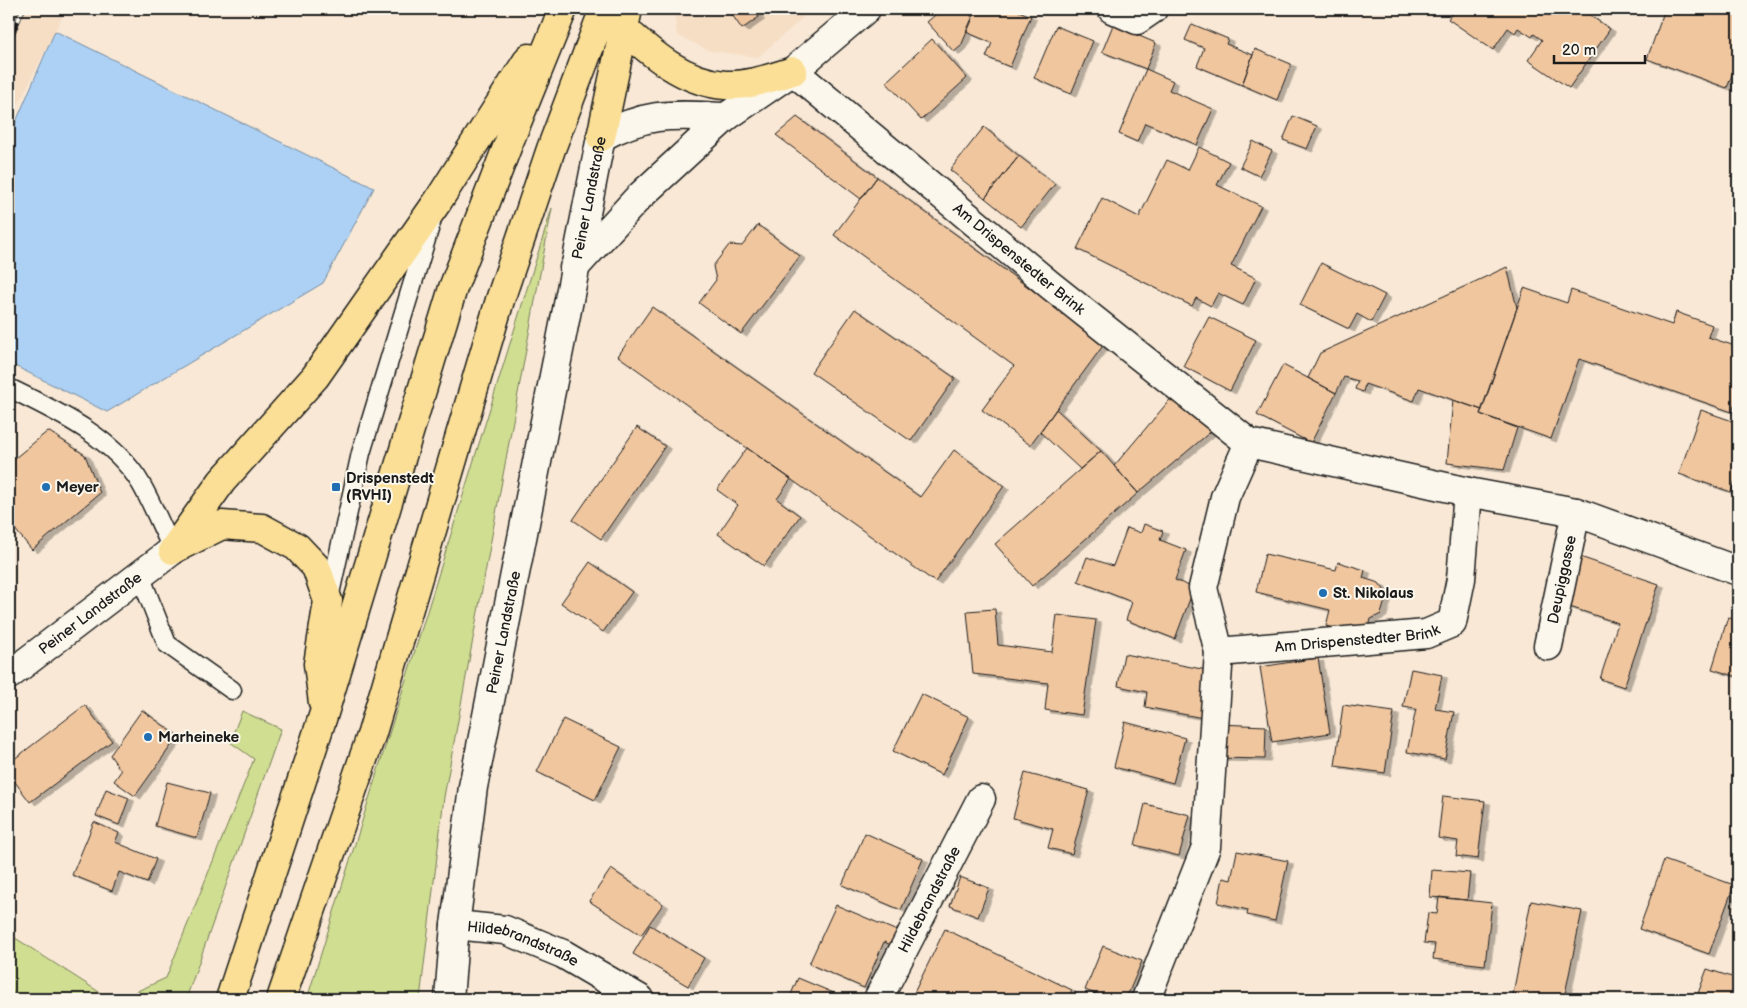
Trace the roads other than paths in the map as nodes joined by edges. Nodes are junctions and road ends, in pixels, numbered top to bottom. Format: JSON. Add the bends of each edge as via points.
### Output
{"nodes":[{"id":1,"x":562,"y":9,"type":"edge"},
{"id":2,"x":604,"y":9,"type":"edge"},
{"id":3,"x":866,"y":9,"type":"edge"},
{"id":4,"x":1112,"y":9,"type":"edge"},
{"id":5,"x":1153,"y":9,"type":"edge"},
{"id":6,"x":625,"y":19,"type":"edge"},
{"id":7,"x":793,"y":71,"type":"junction"},
{"id":8,"x":726,"y":117,"type":"junction"},
{"id":9,"x":601,"y":136,"type":"junction"},
{"id":10,"x":438,"y":200,"type":"junction"},
{"id":11,"x":574,"y":268,"type":"junction"},
{"id":12,"x":9,"y":388,"type":"edge"},
{"id":13,"x":1249,"y":443,"type":"junction"},
{"id":14,"x":1468,"y":492,"type":"junction"},
{"id":15,"x":1576,"y":512,"type":"junction"},
{"id":16,"x":173,"y":550,"type":"junction"},
{"id":17,"x":1738,"y":571,"type":"edge"},
{"id":18,"x":140,"y":575,"type":"junction"},
{"id":19,"x":328,"y":601,"type":"junction"},
{"id":20,"x":1548,"y":646,"type":"dead end"},
{"id":21,"x":1219,"y":652,"type":"junction"},
{"id":22,"x":9,"y":676,"type":"edge"},
{"id":23,"x":232,"y":690,"type":"dead end"},
{"id":24,"x":320,"y":724,"type":"junction"},
{"id":25,"x":981,"y":800,"type":"dead end"},
{"id":26,"x":455,"y":925,"type":"junction"},
{"id":27,"x":230,"y":999,"type":"edge"},
{"id":28,"x":281,"y":999,"type":"edge"},
{"id":29,"x":449,"y":999,"type":"edge"},
{"id":30,"x":640,"y":999,"type":"edge"},
{"id":31,"x":878,"y":999,"type":"edge"},
{"id":32,"x":1146,"y":999,"type":"edge"}],
"edges":[{"from":1,"to":10,"type":"highway"},
{"from":1,"to":24,"type":"highway","via":[[453,288]]},
{"from":2,"to":28,"type":"highway","via":[[551,149],[500,300],[368,744]]},
{"from":3,"to":7,"type":"street","name":"Peiner Landstraße"},
{"from":4,"to":5,"type":"street","via":[[1138,20]]},
{"from":6,"to":7,"type":"highway","via":[[668,65],[689,76],[725,85],[757,82]]},
{"from":6,"to":9,"type":"highway"},
{"from":7,"to":8,"type":"street","name":"Peiner Landstraße"},
{"from":7,"to":13,"type":"street","name":"Am Drispenstedter Brink","via":[[1050,285]]},
{"from":8,"to":9,"type":"street","name":"Peiner Landstraße","via":[[663,115],[627,123]]},
{"from":8,"to":11,"type":"street","name":"Peiner Landstraße","via":[[638,198]]},
{"from":9,"to":11,"type":"street","name":"Peiner Landstraße"},
{"from":10,"to":16,"type":"highway","via":[[315,377],[222,481]]},
{"from":10,"to":19,"type":"lane","via":[[361,453]]},
{"from":11,"to":26,"type":"street","name":"Peiner Landstraße","via":[[473,787]]},
{"from":12,"to":16,"type":"lane","via":[[77,424],[112,450],[140,483]]},
{"from":13,"to":14,"type":"street","name":"Am Drispenstedter Brink"},
{"from":13,"to":21,"type":"street","via":[[1225,497],[1203,588]]},
{"from":14,"to":15,"type":"street","name":"Am Drispenstedter Brink"},
{"from":14,"to":21,"type":"street","name":"Am Drispenstedter Brink","via":[[1461,579],[1452,623],[1426,634]]},
{"from":15,"to":17,"type":"street","name":"Am Drispenstedter Brink"},
{"from":15,"to":20,"type":"street","name":"Deupiggasse"},
{"from":16,"to":18,"type":"street","name":"Peiner Landstraße"},
{"from":16,"to":19,"type":"highway","via":[[222,525],[262,528],[297,547],[316,567]]},
{"from":18,"to":22,"type":"street","name":"Peiner Landstraße"},
{"from":18,"to":23,"type":"lane","via":[[167,644]]},
{"from":19,"to":24,"type":"highway","via":[[318,664]]},
{"from":21,"to":32,"type":"street","via":[[1206,847]]},
{"from":24,"to":27,"type":"highway"},
{"from":25,"to":31,"type":"street","name":"Hildebrandstraße"},
{"from":26,"to":29,"type":"street","name":"Peiner Landstraße"},
{"from":26,"to":30,"type":"street","name":"Hildebrandstraße","via":[[505,930],[563,954]]}]}
